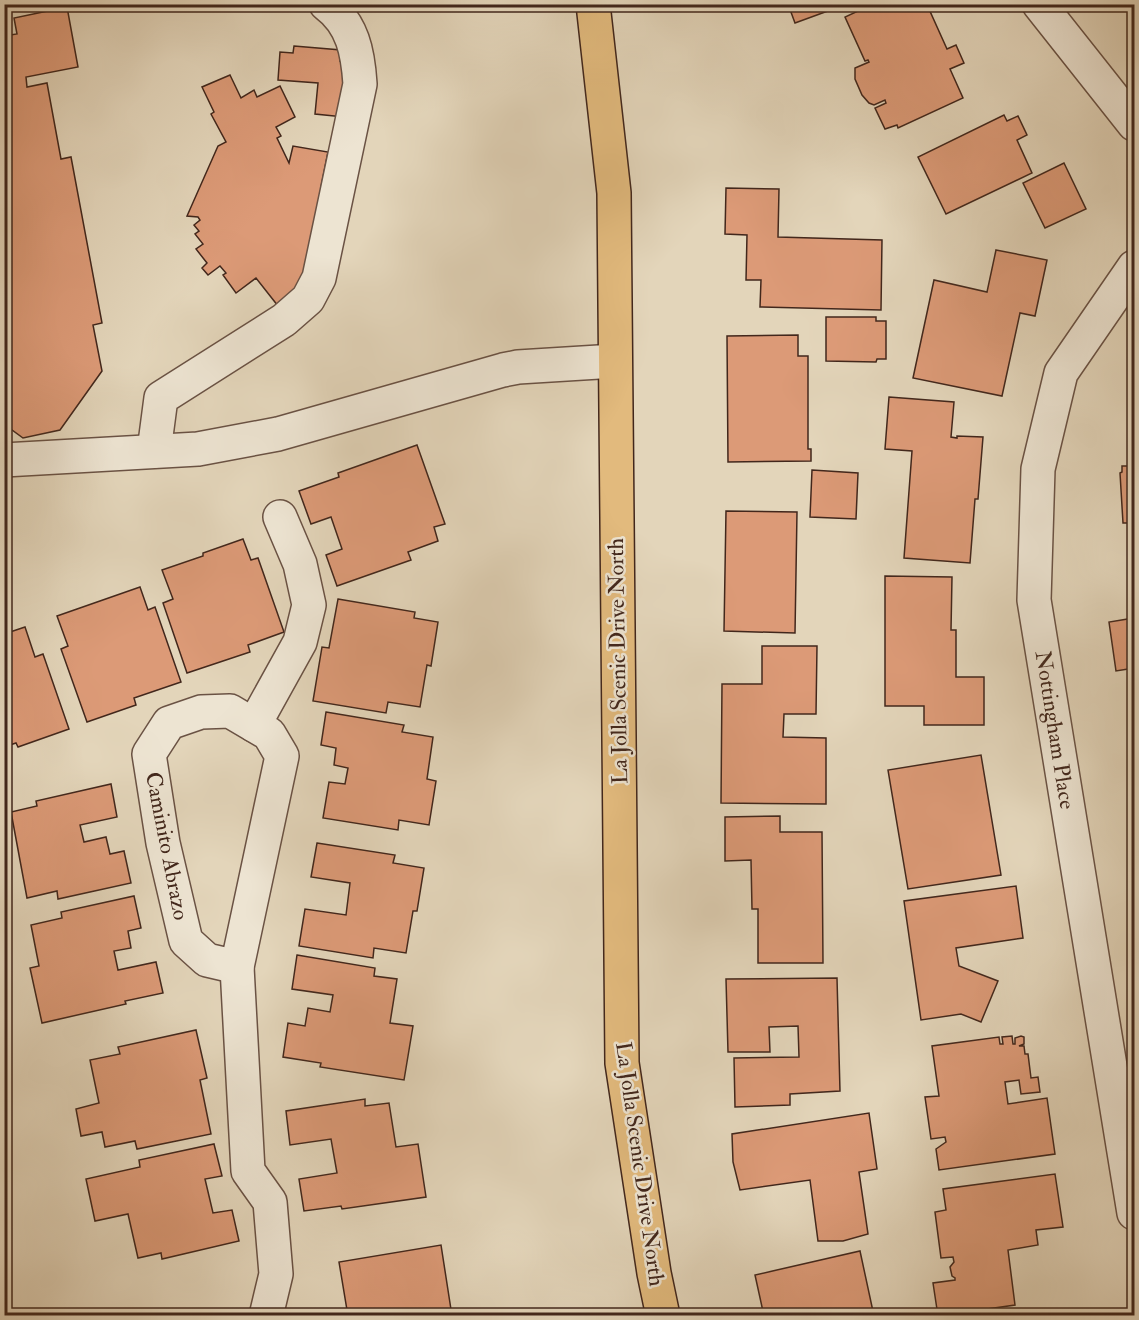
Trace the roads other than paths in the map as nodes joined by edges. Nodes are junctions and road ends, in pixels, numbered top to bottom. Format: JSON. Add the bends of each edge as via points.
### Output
{"nodes":[{"id":1,"x":326,"y":4,"type":"edge"},
{"id":2,"x":593,"y":4,"type":"edge"},
{"id":3,"x":1039,"y":4,"type":"edge"},
{"id":4,"x":1134,"y":124,"type":"edge"},
{"id":5,"x":1134,"y":267,"type":"edge"},
{"id":6,"x":615,"y":361,"type":"junction"},
{"id":7,"x":154,"y":451,"type":"junction"},
{"id":8,"x":4,"y":460,"type":"edge"},
{"id":9,"x":280,"y":517,"type":"dead end"},
{"id":10,"x":254,"y":725,"type":"junction"},
{"id":11,"x":237,"y":967,"type":"junction"},
{"id":12,"x":1134,"y":1213,"type":"edge"},
{"id":13,"x":266,"y":1316,"type":"edge"},
{"id":14,"x":663,"y":1316,"type":"edge"}],
"edges":[{"from":1,"to":7,"type":"street","via":[[348,28],[358,54],[360,84],[319,278],[308,299],[284,320],[161,398]]},
{"from":2,"to":6,"type":"main road","name":"La Jolla Scenic Drive North","via":[[614,193]]},
{"from":3,"to":4,"type":"street"},
{"from":5,"to":12,"type":"street","name":"Nottingham Place","via":[[1061,373],[1038,469],[1034,600]]},
{"from":6,"to":7,"type":"street","via":[[510,369],[278,434],[198,449]]},
{"from":6,"to":14,"type":"main road","name":"La Jolla Scenic Drive North","via":[[622,1063]]},
{"from":7,"to":8,"type":"street"},
{"from":9,"to":10,"type":"street","via":[[300,564],[309,604],[300,642]]},
{"from":10,"to":11,"type":"street","name":"Caminito Abrazo","via":[[269,734],[282,756]]},
{"from":10,"to":11,"type":"street","name":"Caminito Abrazo","via":[[230,711],[201,712],[169,723],[149,754],[163,843],[186,941],[207,960]]},
{"from":11,"to":13,"type":"street","name":"Caminito Abrazo","via":[[248,1171],[270,1202],[276,1274]]}]}
